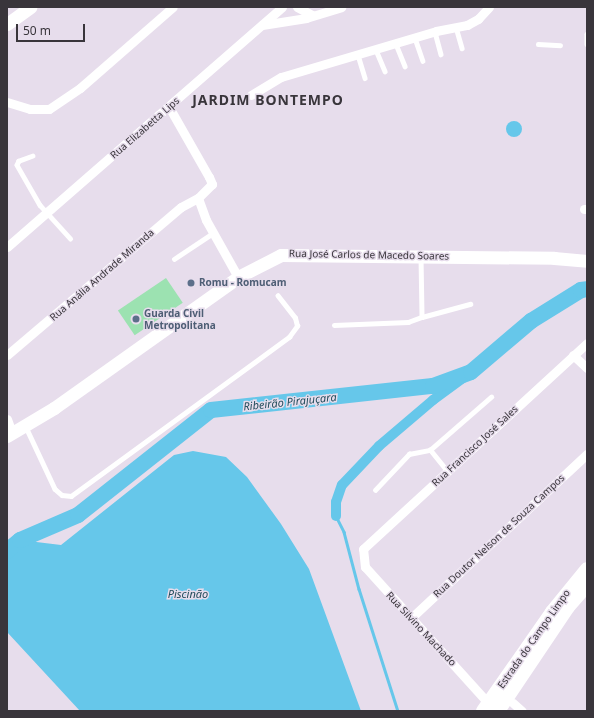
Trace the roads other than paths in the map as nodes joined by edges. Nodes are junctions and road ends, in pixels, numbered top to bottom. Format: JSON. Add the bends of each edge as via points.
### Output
{"nodes":[{"id":1,"x":30,"y":7,"type":"edge"},
{"id":2,"x":173,"y":7,"type":"edge"},
{"id":3,"x":282,"y":7,"type":"edge"},
{"id":4,"x":297,"y":7,"type":"edge"},
{"id":5,"x":341,"y":7,"type":"edge"},
{"id":6,"x":489,"y":7,"type":"edge"},
{"id":7,"x":312,"y":15,"type":"junction"},
{"id":8,"x":7,"y":24,"type":"edge"},
{"id":9,"x":262,"y":25,"type":"junction"},
{"id":10,"x":456,"y":27,"type":"junction"},
{"id":11,"x":435,"y":32,"type":"junction"},
{"id":12,"x":587,"y":34,"type":"edge"},
{"id":13,"x":415,"y":38,"type":"junction"},
{"id":14,"x":396,"y":44,"type":"junction"},
{"id":15,"x":538,"y":44,"type":"dead end"},
{"id":16,"x":587,"y":44,"type":"edge"},
{"id":17,"x":560,"y":45,"type":"dead end"},
{"id":18,"x":462,"y":48,"type":"dead end"},
{"id":19,"x":376,"y":50,"type":"junction"},
{"id":20,"x":441,"y":54,"type":"dead end"},
{"id":21,"x":358,"y":55,"type":"junction"},
{"id":22,"x":423,"y":61,"type":"dead end"},
{"id":23,"x":405,"y":66,"type":"dead end"},
{"id":24,"x":384,"y":71,"type":"dead end"},
{"id":25,"x":366,"y":78,"type":"dead end"},
{"id":26,"x":250,"y":95,"type":"dead end"},
{"id":27,"x":7,"y":102,"type":"edge"},
{"id":28,"x":169,"y":107,"type":"junction"},
{"id":29,"x":33,"y":156,"type":"dead end"},
{"id":30,"x":198,"y":198,"type":"junction"},
{"id":31,"x":46,"y":213,"type":"junction"},
{"id":32,"x":213,"y":233,"type":"junction"},
{"id":33,"x":70,"y":238,"type":"dead end"},
{"id":34,"x":7,"y":247,"type":"edge"},
{"id":35,"x":421,"y":256,"type":"junction"},
{"id":36,"x":174,"y":259,"type":"dead end"},
{"id":37,"x":587,"y":261,"type":"edge"},
{"id":38,"x":238,"y":277,"type":"junction"},
{"id":39,"x":278,"y":296,"type":"dead end"},
{"id":40,"x":470,"y":304,"type":"dead end"},
{"id":41,"x":422,"y":317,"type":"junction"},
{"id":42,"x":334,"y":325,"type":"dead end"},
{"id":43,"x":587,"y":343,"type":"edge"},
{"id":44,"x":7,"y":355,"type":"edge"},
{"id":45,"x":573,"y":355,"type":"junction"},
{"id":46,"x":587,"y":368,"type":"edge"},
{"id":47,"x":491,"y":397,"type":"dead end"},
{"id":48,"x":7,"y":419,"type":"edge"},
{"id":49,"x":25,"y":426,"type":"junction"},
{"id":50,"x":10,"y":434,"type":"edge"},
{"id":51,"x":430,"y":450,"type":"junction"},
{"id":52,"x":587,"y":454,"type":"edge"},
{"id":53,"x":447,"y":471,"type":"junction"},
{"id":54,"x":375,"y":490,"type":"dead end"},
{"id":55,"x":363,"y":549,"type":"joint"},
{"id":56,"x":587,"y":569,"type":"edge"},
{"id":57,"x":587,"y":585,"type":"edge"},
{"id":58,"x":411,"y":618,"type":"junction"},
{"id":59,"x":513,"y":703,"type":"dead end"},
{"id":60,"x":490,"y":709,"type":"edge"},
{"id":61,"x":522,"y":711,"type":"edge"}],
"edges":[{"from":1,"to":8,"type":"street"},
{"from":2,"to":27,"type":"street","via":[[80,88],[49,109],[30,109]]},
{"from":3,"to":9,"type":"street","name":"Rua Elizabetta Lips"},
{"from":4,"to":7,"type":"street"},
{"from":5,"to":7,"type":"street"},
{"from":6,"to":10,"type":"street","via":[[478,19]]},
{"from":7,"to":9,"type":"street"},
{"from":9,"to":28,"type":"street","name":"Rua Elizabetta Lips"},
{"from":10,"to":11,"type":"street"},
{"from":10,"to":18,"type":"lane"},
{"from":11,"to":13,"type":"street"},
{"from":11,"to":20,"type":"lane"},
{"from":12,"to":16,"type":"lane"},
{"from":13,"to":14,"type":"street"},
{"from":13,"to":22,"type":"lane"},
{"from":14,"to":19,"type":"street"},
{"from":14,"to":23,"type":"lane"},
{"from":15,"to":17,"type":"lane"},
{"from":19,"to":21,"type":"street"},
{"from":19,"to":24,"type":"lane"},
{"from":21,"to":25,"type":"lane"},
{"from":21,"to":26,"type":"street","via":[[281,77]]},
{"from":28,"to":30,"type":"street","name":"Rua Anália Andrade Miranda","via":[[206,168],[212,184]]},
{"from":28,"to":31,"type":"street","name":"Rua Elizabetta Lips"},
{"from":29,"to":31,"type":"lane","via":[[19,161],[17,165]]},
{"from":30,"to":32,"type":"street"},
{"from":30,"to":44,"type":"street","name":"Rua Anália Andrade Miranda","via":[[181,207]]},
{"from":31,"to":33,"type":"lane"},
{"from":31,"to":34,"type":"street","name":"Rua Elizabetta Lips"},
{"from":32,"to":36,"type":"lane"},
{"from":32,"to":38,"type":"street"},
{"from":35,"to":37,"type":"street","name":"Rua José Carlos de Macedo Soares"},
{"from":35,"to":38,"type":"street","name":"Rua José Carlos de Macedo Soares","via":[[281,255]]},
{"from":35,"to":41,"type":"lane"},
{"from":38,"to":49,"type":"street","name":"Rua José Carlos de Macedo Soares"},
{"from":39,"to":49,"type":"lane","via":[[295,318],[297,326],[290,337],[71,496],[62,495],[55,489]]},
{"from":40,"to":41,"type":"lane"},
{"from":41,"to":42,"type":"lane","via":[[408,322]]},
{"from":43,"to":45,"type":"street","name":"Rua Francisco José Sales"},
{"from":45,"to":46,"type":"street"},
{"from":45,"to":53,"type":"street","name":"Rua Francisco José Sales"},
{"from":47,"to":51,"type":"lane"},
{"from":48,"to":50,"type":"street"},
{"from":49,"to":50,"type":"street","name":"Rua José Carlos de Macedo Soares"},
{"from":51,"to":53,"type":"lane"},
{"from":51,"to":54,"type":"lane","via":[[414,451],[409,454]]},
{"from":52,"to":58,"type":"street","name":"Rua Doutor Nelson de Souza Campos"},
{"from":53,"to":55,"type":"street","name":"Rua Francisco José Sales"},
{"from":55,"to":58,"type":"street","name":"Rua Silvino Machado","via":[[365,567]]},
{"from":56,"to":60,"type":"main road","name":"Estrada do Campo Limpo","via":[[552,612]]},
{"from":57,"to":60,"type":"main road","name":"Estrada do Campo Limpo"},
{"from":58,"to":60,"type":"street","name":"Rua Silvino Machado"},
{"from":59,"to":61,"type":"street"}]}
